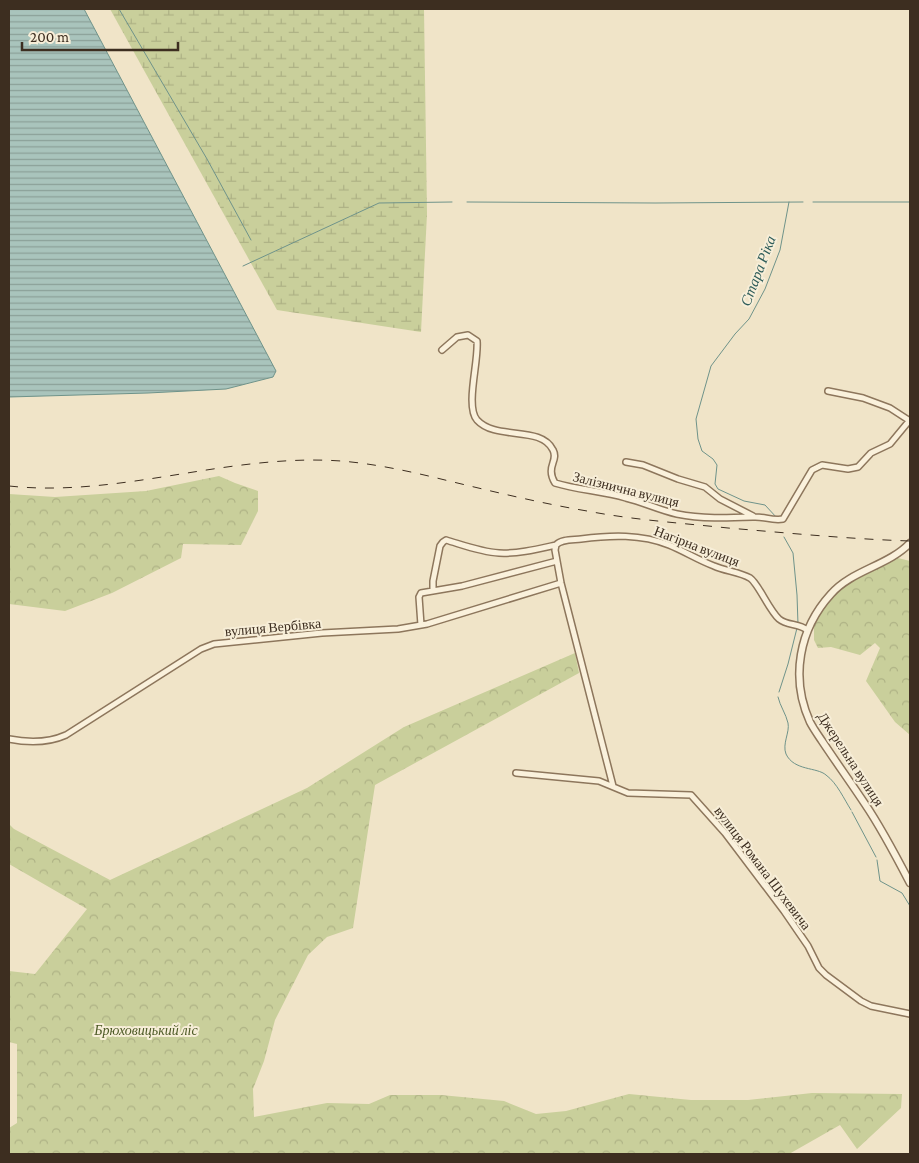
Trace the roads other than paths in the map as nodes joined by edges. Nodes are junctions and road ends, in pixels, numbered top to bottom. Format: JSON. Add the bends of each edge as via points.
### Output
{"nodes":[{"id":1,"x":442,"y":350,"type":"dead end"},
{"id":2,"x":828,"y":392,"type":"dead end"},
{"id":3,"x":909,"y":421,"type":"edge"},
{"id":4,"x":626,"y":462,"type":"dead end"},
{"id":5,"x":755,"y":517,"type":"junction"},
{"id":6,"x":910,"y":543,"type":"edge"},
{"id":7,"x":556,"y":545,"type":"junction"},
{"id":8,"x":557,"y":561,"type":"junction"},
{"id":9,"x":561,"y":584,"type":"junction"},
{"id":10,"x":433,"y":591,"type":"junction"},
{"id":11,"x":421,"y":625,"type":"junction"},
{"id":12,"x":805,"y":628,"type":"junction"},
{"id":13,"x":9,"y":739,"type":"edge"},
{"id":14,"x":516,"y":773,"type":"dead end"},
{"id":15,"x":613,"y":786,"type":"junction"},
{"id":16,"x":910,"y":883,"type":"edge"},
{"id":17,"x":910,"y":1014,"type":"edge"}],
"edges":[{"from":1,"to":5,"type":"street","name":"Залізнична вулиця","via":[[457,337],[468,335],[477,341],[472,409],[477,420],[495,431],[545,440],[555,457],[550,475],[555,483],[625,497],[675,514],[709,518]]},
{"from":2,"to":3,"type":"street","via":[[863,398],[890,408]]},
{"from":3,"to":5,"type":"street","name":"Залізнична вулиця","via":[[890,444],[872,453],[858,466],[848,469],[822,464],[812,470],[783,519]]},
{"from":4,"to":5,"type":"street","name":"Залізнична вулиця","via":[[644,465],[705,487],[720,499]]},
{"from":6,"to":12,"type":"street","name":"Джерельна вулиця","via":[[901,552],[833,592]]},
{"from":7,"to":8,"type":"street"},
{"from":7,"to":10,"type":"street","name":"Нагірна вулиця","via":[[496,553],[446,540],[442,542]]},
{"from":7,"to":12,"type":"street","name":"Нагірна вулиця","via":[[590,538],[630,536],[655,540],[750,578],[778,618]]},
{"from":8,"to":9,"type":"street"},
{"from":8,"to":10,"type":"street"},
{"from":9,"to":11,"type":"street","name":"вулиця Вербівка"},
{"from":9,"to":15,"type":"street"},
{"from":10,"to":11,"type":"street","via":[[421,593],[419,597]]},
{"from":11,"to":13,"type":"street","name":"вулиця Вербівка","via":[[214,644],[201,649],[66,735],[53,741]]},
{"from":12,"to":16,"type":"street","name":"Джерельна вулиця","via":[[800,674],[810,722],[881,829]]},
{"from":14,"to":15,"type":"street","via":[[600,781]]},
{"from":15,"to":17,"type":"street","name":"вулиця Романа Шухевича","via":[[628,793],[691,794],[784,911],[819,968],[861,1001]]}]}
